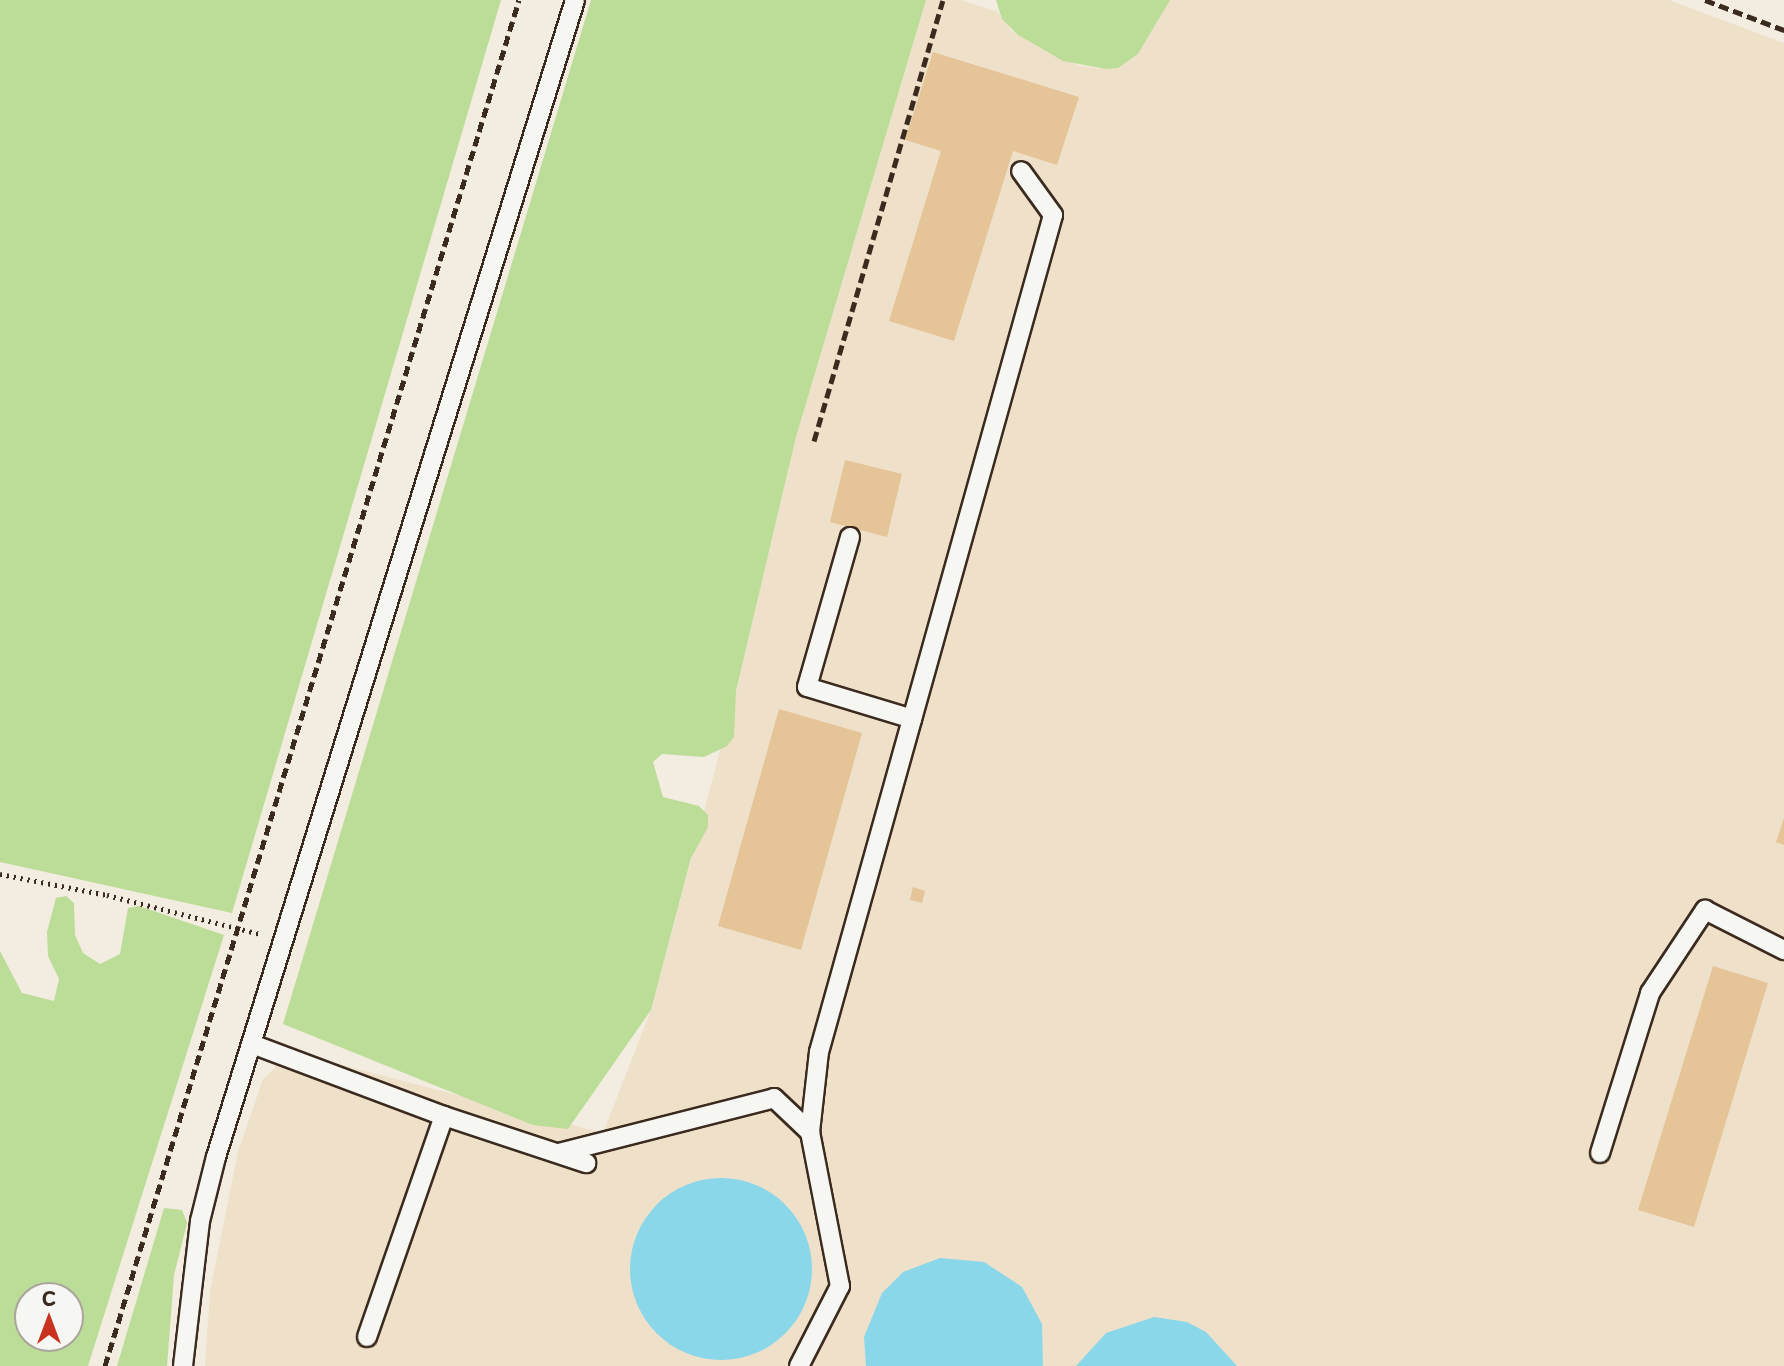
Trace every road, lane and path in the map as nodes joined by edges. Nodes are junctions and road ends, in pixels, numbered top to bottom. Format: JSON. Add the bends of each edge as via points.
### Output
{"nodes":[{"id":1,"x":575,"y":0,"type":"edge"},
{"id":2,"x":1021,"y":171,"type":"dead end"},
{"id":3,"x":850,"y":537,"type":"dead end"},
{"id":4,"x":912,"y":719,"type":"junction"},
{"id":5,"x":0,"y":874,"type":"edge"},
{"id":6,"x":284,"y":943,"type":"junction"},
{"id":7,"x":1784,"y":950,"type":"edge"},
{"id":8,"x":252,"y":1044,"type":"junction"},
{"id":9,"x":444,"y":1116,"type":"junction"},
{"id":10,"x":810,"y":1132,"type":"junction"},
{"id":11,"x":559,"y":1153,"type":"junction"},
{"id":12,"x":1600,"y":1153,"type":"dead end"},
{"id":13,"x":586,"y":1163,"type":"dead end"},
{"id":14,"x":367,"y":1337,"type":"dead end"},
{"id":15,"x":183,"y":1366,"type":"edge"},
{"id":16,"x":799,"y":1366,"type":"edge"}],
"edges":[{"from":1,"to":6,"type":"lane"},
{"from":2,"to":4,"type":"lane","via":[[1053,215]]},
{"from":3,"to":4,"type":"lane","via":[[807,687]]},
{"from":4,"to":10,"type":"lane","via":[[819,1052]]},
{"from":5,"to":6,"type":"path","via":[[238,926]]},
{"from":6,"to":8,"type":"lane"},
{"from":7,"to":12,"type":"lane","via":[[1704,910],[1650,993]]},
{"from":8,"to":9,"type":"lane"},
{"from":8,"to":15,"type":"lane","via":[[200,1221]]},
{"from":9,"to":11,"type":"lane"},
{"from":9,"to":14,"type":"lane"},
{"from":10,"to":11,"type":"lane","via":[[774,1098]]},
{"from":10,"to":16,"type":"lane","via":[[840,1286]]},
{"from":11,"to":13,"type":"lane"}]}
